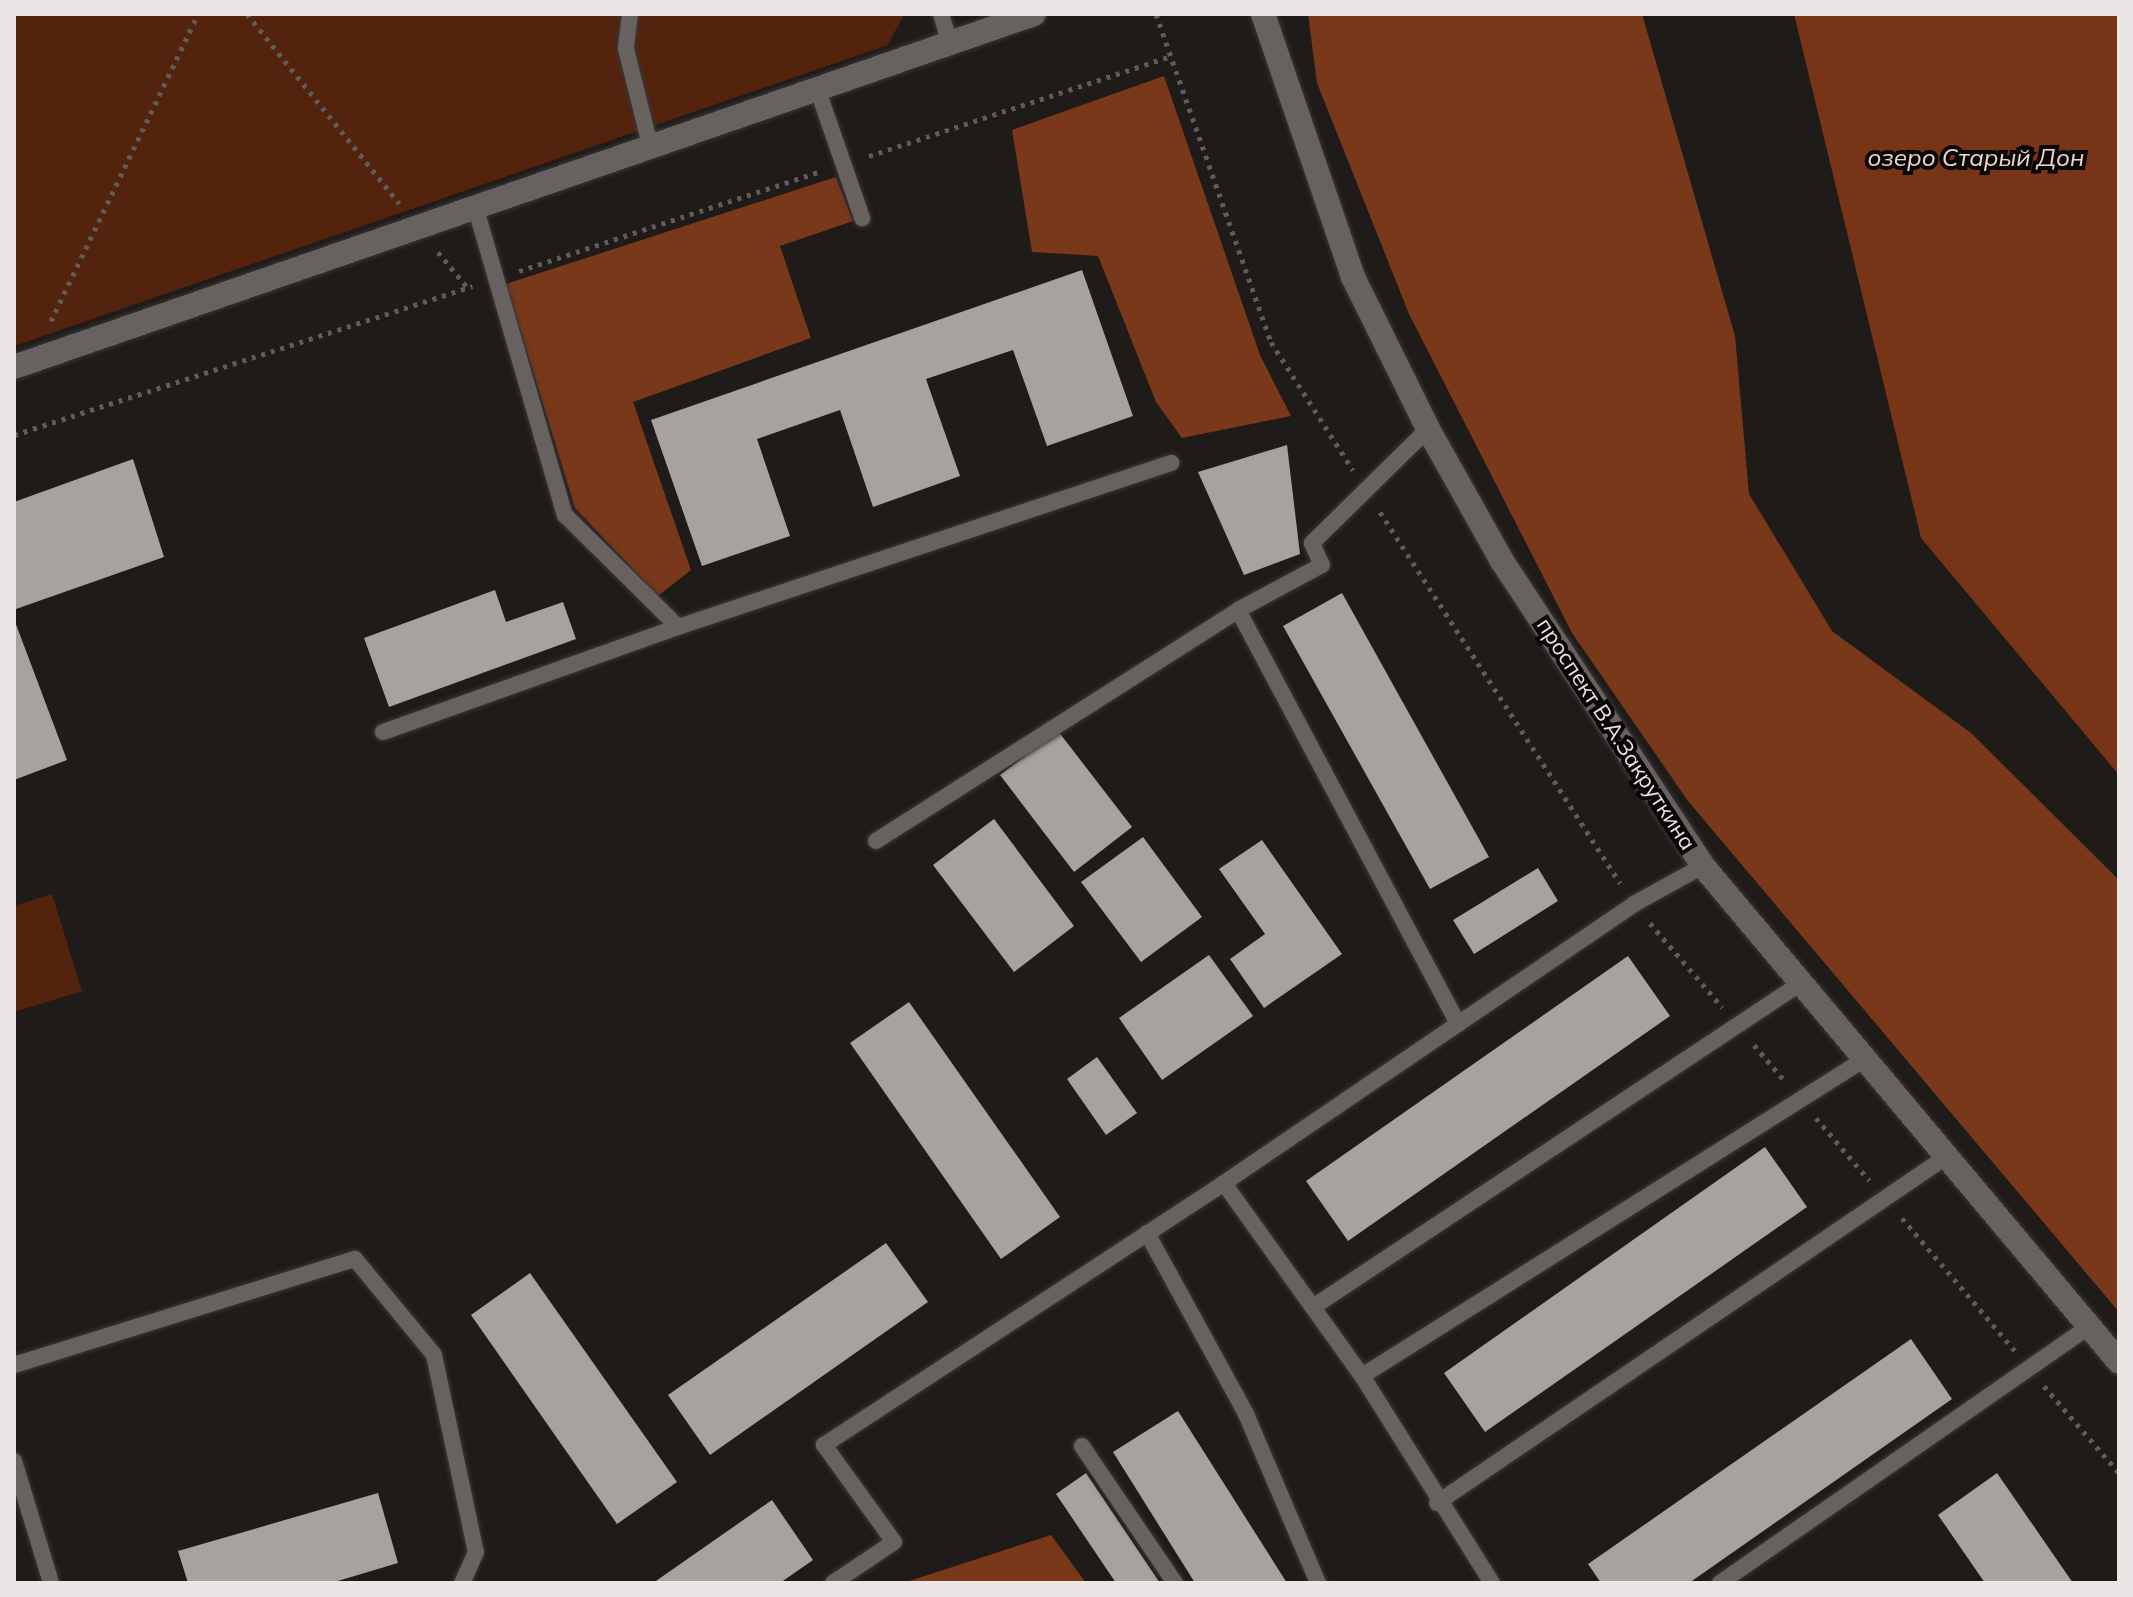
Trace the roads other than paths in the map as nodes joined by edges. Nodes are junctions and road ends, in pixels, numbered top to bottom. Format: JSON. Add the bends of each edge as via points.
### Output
{"nodes":[{"id":1,"x":630,"y":14,"type":"edge"},
{"id":2,"x":941,"y":14,"type":"edge"},
{"id":3,"x":1034,"y":14,"type":"edge"},
{"id":4,"x":1263,"y":14,"type":"edge"},
{"id":5,"x":949,"y":41,"type":"junction"},
{"id":6,"x":817,"y":88,"type":"junction"},
{"id":7,"x":650,"y":145,"type":"junction"},
{"id":8,"x":475,"y":206,"type":"junction"},
{"id":9,"x":862,"y":218,"type":"dead end"},
{"id":10,"x":23,"y":364,"type":"edge"},
{"id":11,"x":1428,"y":429,"type":"junction"},
{"id":12,"x":1171,"y":463,"type":"dead end"},
{"id":13,"x":1238,"y":610,"type":"junction"},
{"id":14,"x":678,"y":627,"type":"junction"},
{"id":15,"x":383,"y":732,"type":"dead end"},
{"id":16,"x":876,"y":841,"type":"dead end"},
{"id":17,"x":1703,"y":866,"type":"junction"},
{"id":18,"x":1801,"y":983,"type":"junction"},
{"id":19,"x":1458,"y":1024,"type":"junction"},
{"id":20,"x":1865,"y":1059,"type":"junction"},
{"id":21,"x":1946,"y":1157,"type":"junction"},
{"id":22,"x":1224,"y":1183,"type":"junction"},
{"id":23,"x":1147,"y":1233,"type":"junction"},
{"id":24,"x":1313,"y":1307,"type":"junction"},
{"id":25,"x":2089,"y":1327,"type":"junction"},
{"id":26,"x":2119,"y":1362,"type":"edge"},
{"id":27,"x":14,"y":1365,"type":"edge"},
{"id":28,"x":1362,"y":1376,"type":"junction"},
{"id":29,"x":1082,"y":1446,"type":"dead end"},
{"id":30,"x":14,"y":1461,"type":"edge"},
{"id":31,"x":1437,"y":1503,"type":"junction"},
{"id":32,"x":51,"y":1583,"type":"edge"},
{"id":33,"x":462,"y":1583,"type":"edge"},
{"id":34,"x":833,"y":1583,"type":"edge"},
{"id":35,"x":1175,"y":1583,"type":"edge"},
{"id":36,"x":1318,"y":1583,"type":"edge"},
{"id":37,"x":1492,"y":1583,"type":"edge"},
{"id":38,"x":1720,"y":1583,"type":"edge"}],
"edges":[{"from":1,"to":7,"type":"lane","via":[[626,49]]},
{"from":2,"to":5,"type":"lane"},
{"from":3,"to":5,"type":"street"},
{"from":4,"to":11,"type":"street","name":"проспект В.А.Закруткина","via":[[1353,277]]},
{"from":5,"to":6,"type":"street"},
{"from":6,"to":7,"type":"street"},
{"from":6,"to":9,"type":"lane"},
{"from":7,"to":8,"type":"street"},
{"from":8,"to":10,"type":"street"},
{"from":8,"to":14,"type":"lane","via":[[565,515]]},
{"from":11,"to":13,"type":"lane","via":[[1312,543],[1322,565]]},
{"from":11,"to":17,"type":"street","name":"проспект В.А.Закруткина","via":[[1502,561]]},
{"from":12,"to":14,"type":"lane"},
{"from":13,"to":16,"type":"lane"},
{"from":13,"to":19,"type":"lane"},
{"from":14,"to":15,"type":"lane"},
{"from":17,"to":18,"type":"street","name":"проспект В.А.Закруткина"},
{"from":17,"to":19,"type":"lane","via":[[1634,904]]},
{"from":18,"to":20,"type":"street","name":"проспект В.А.Закруткина"},
{"from":18,"to":24,"type":"lane"},
{"from":19,"to":22,"type":"lane"},
{"from":20,"to":21,"type":"street","name":"проспект В.А.Закруткина"},
{"from":20,"to":28,"type":"lane"},
{"from":21,"to":25,"type":"street","name":"проспект В.А.Закруткина"},
{"from":21,"to":31,"type":"lane"},
{"from":22,"to":23,"type":"lane"},
{"from":22,"to":24,"type":"lane"},
{"from":23,"to":34,"type":"lane","via":[[824,1445],[894,1542]]},
{"from":23,"to":36,"type":"lane","via":[[1246,1414]]},
{"from":24,"to":28,"type":"lane"},
{"from":25,"to":26,"type":"street","name":"проспект В.А.Закруткина"},
{"from":25,"to":38,"type":"lane"},
{"from":27,"to":33,"type":"lane","via":[[355,1259],[434,1355],[476,1552]]},
{"from":28,"to":31,"type":"lane"},
{"from":29,"to":35,"type":"lane"},
{"from":30,"to":32,"type":"lane"},
{"from":31,"to":37,"type":"lane"}]}
